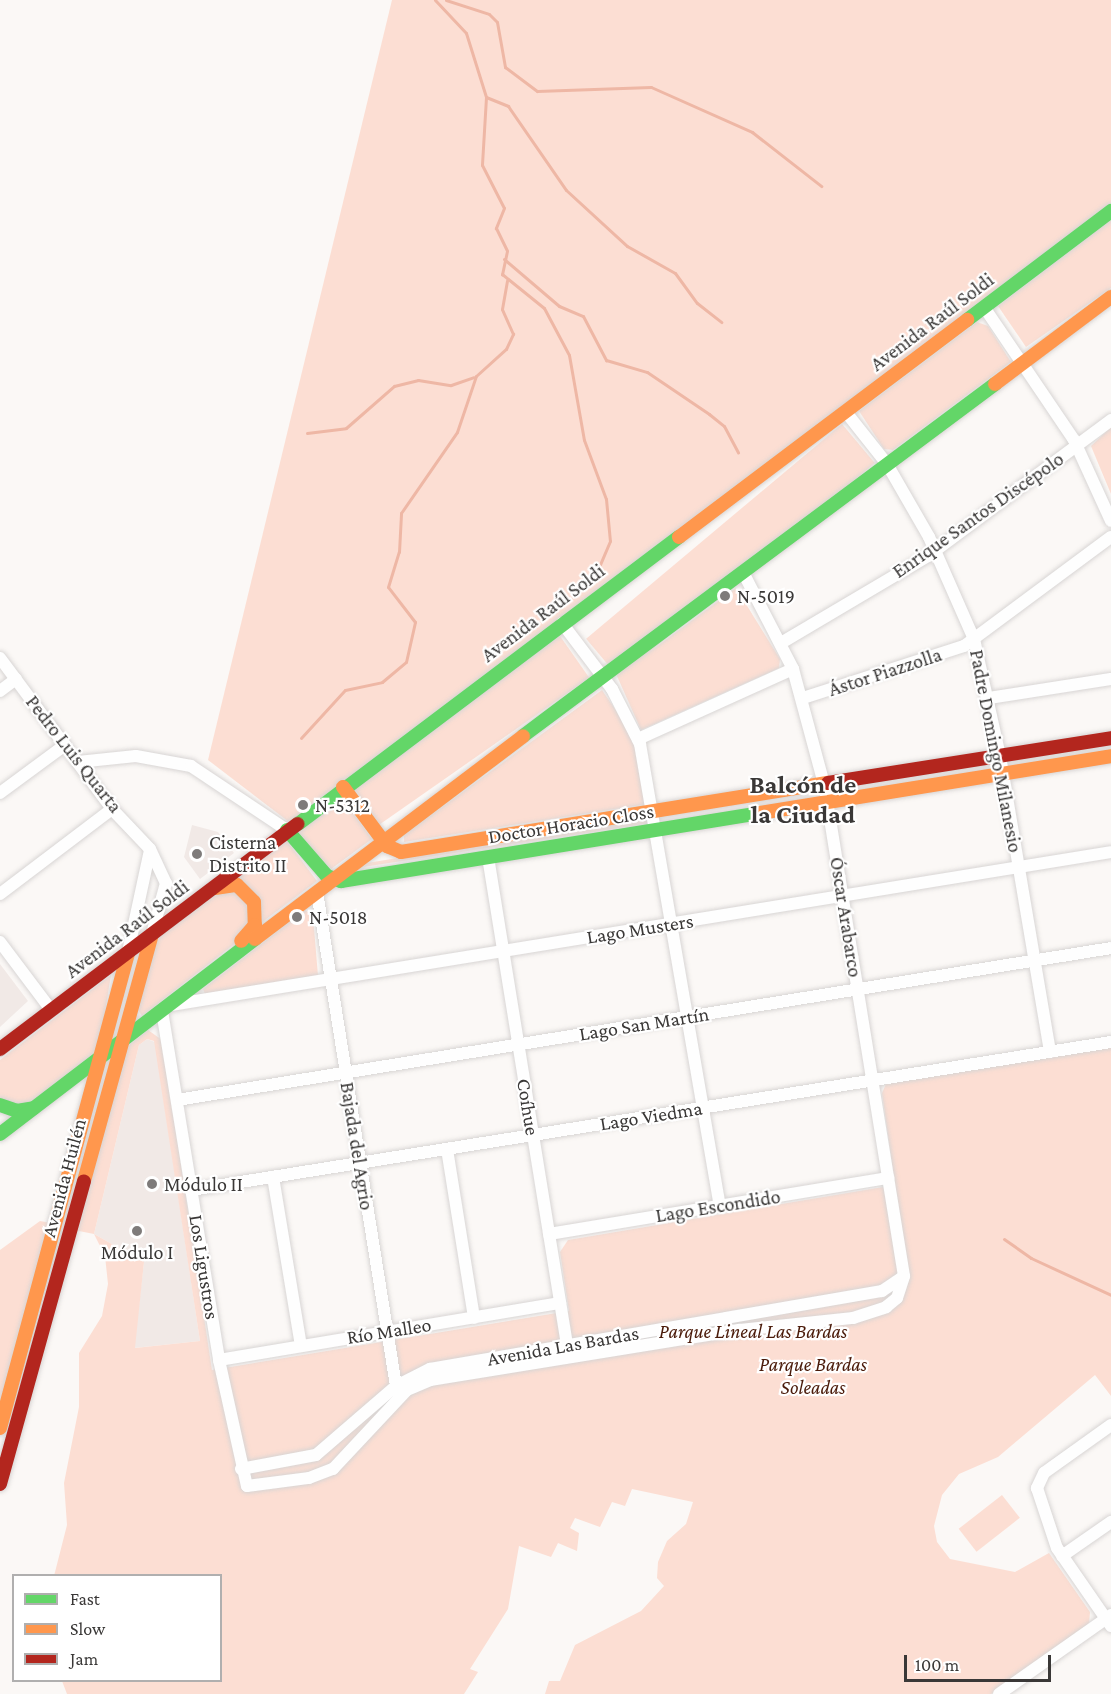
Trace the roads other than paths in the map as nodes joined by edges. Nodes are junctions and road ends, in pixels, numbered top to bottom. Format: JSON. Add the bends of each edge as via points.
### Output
{"nodes":[{"id":1,"x":1111,"y":211,"type":"edge"},
{"id":2,"x":1111,"y":297,"type":"edge"},
{"id":3,"x":984,"y":307,"type":"junction"},
{"id":4,"x":1025,"y":361,"type":"junction"},
{"id":5,"x":845,"y":411,"type":"junction"},
{"id":6,"x":1111,"y":420,"type":"edge"},
{"id":7,"x":1077,"y":446,"type":"junction"},
{"id":8,"x":888,"y":464,"type":"junction"},
{"id":9,"x":1111,"y":521,"type":"edge"},
{"id":10,"x":1111,"y":537,"type":"edge"},
{"id":11,"x":936,"y":551,"type":"junction"},
{"id":12,"x":743,"y":572,"type":"junction"},
{"id":13,"x":562,"y":623,"type":"junction"},
{"id":14,"x":974,"y":639,"type":"junction"},
{"id":15,"x":781,"y":643,"type":"junction"},
{"id":16,"x":0,"y":658,"type":"edge"},
{"id":17,"x":793,"y":669,"type":"junction"},
{"id":18,"x":602,"y":677,"type":"junction"},
{"id":19,"x":16,"y":679,"type":"junction"},
{"id":20,"x":1111,"y":679,"type":"edge"},
{"id":21,"x":0,"y":691,"type":"edge"},
{"id":22,"x":803,"y":698,"type":"junction"},
{"id":23,"x":988,"y":698,"type":"junction"},
{"id":24,"x":1111,"y":738,"type":"edge"},
{"id":25,"x":638,"y":739,"type":"junction"},
{"id":26,"x":65,"y":745,"type":"junction"},
{"id":27,"x":1000,"y":756,"type":"junction"},
{"id":28,"x":1111,"y":756,"type":"edge"},
{"id":29,"x":78,"y":762,"type":"junction"},
{"id":30,"x":1003,"y":774,"type":"junction"},
{"id":31,"x":824,"y":784,"type":"junction"},
{"id":32,"x":343,"y":787,"type":"junction"},
{"id":33,"x":0,"y":794,"type":"edge"},
{"id":34,"x":827,"y":802,"type":"junction"},
{"id":35,"x":112,"y":809,"type":"junction"},
{"id":36,"x":655,"y":811,"type":"junction"},
{"id":37,"x":287,"y":830,"type":"junction"},
{"id":38,"x":658,"y":830,"type":"junction"},
{"id":39,"x":383,"y":841,"type":"junction"},
{"id":40,"x":150,"y":849,"type":"junction"},
{"id":41,"x":1111,"y":852,"type":"edge"},
{"id":42,"x":488,"y":857,"type":"junction"},
{"id":43,"x":1018,"y":867,"type":"junction"},
{"id":44,"x":332,"y":880,"type":"junction"},
{"id":45,"x":166,"y":884,"type":"joint"},
{"id":46,"x":208,"y":891,"type":"junction"},
{"id":47,"x":316,"y":892,"type":"junction"},
{"id":48,"x":0,"y":894,"type":"edge"},
{"id":49,"x":842,"y":896,"type":"junction"},
{"id":50,"x":673,"y":923,"type":"junction"},
{"id":51,"x":152,"y":933,"type":"junction"},
{"id":52,"x":0,"y":942,"type":"edge"},
{"id":53,"x":1111,"y":948,"type":"edge"},
{"id":54,"x":503,"y":951,"type":"junction"},
{"id":55,"x":128,"y":952,"type":"junction"},
{"id":56,"x":1034,"y":960,"type":"junction"},
{"id":57,"x":222,"y":965,"type":"junction"},
{"id":58,"x":330,"y":979,"type":"junction"},
{"id":59,"x":857,"y":989,"type":"junction"},
{"id":60,"x":166,"y":1008,"type":"junction"},
{"id":61,"x":51,"y":1010,"type":"junction"},
{"id":62,"x":689,"y":1016,"type":"junction"},
{"id":63,"x":26,"y":1029,"type":"junction"},
{"id":64,"x":123,"y":1042,"type":"junction"},
{"id":65,"x":1111,"y":1042,"type":"edge"},
{"id":66,"x":518,"y":1044,"type":"junction"},
{"id":67,"x":0,"y":1049,"type":"edge"},
{"id":68,"x":1050,"y":1052,"type":"junction"},
{"id":69,"x":0,"y":1056,"type":"edge"},
{"id":70,"x":102,"y":1057,"type":"junction"},
{"id":71,"x":345,"y":1072,"type":"junction"},
{"id":72,"x":872,"y":1080,"type":"junction"},
{"id":73,"x":67,"y":1084,"type":"junction"},
{"id":74,"x":92,"y":1094,"type":"junction"},
{"id":75,"x":177,"y":1100,"type":"junction"},
{"id":76,"x":0,"y":1105,"type":"edge"},
{"id":77,"x":35,"y":1108,"type":"junction"},
{"id":78,"x":704,"y":1108,"type":"junction"},
{"id":79,"x":0,"y":1134,"type":"edge"},
{"id":80,"x":533,"y":1135,"type":"junction"},
{"id":81,"x":447,"y":1149,"type":"junction"},
{"id":82,"x":360,"y":1163,"type":"junction"},
{"id":83,"x":273,"y":1177,"type":"junction"},
{"id":84,"x":888,"y":1178,"type":"junction"},
{"id":85,"x":191,"y":1190,"type":"junction"},
{"id":86,"x":720,"y":1205,"type":"junction"},
{"id":87,"x":549,"y":1234,"type":"junction"},
{"id":88,"x":904,"y":1276,"type":"junction"},
{"id":89,"x":560,"y":1303,"type":"junction"},
{"id":90,"x":474,"y":1318,"type":"junction"},
{"id":91,"x":387,"y":1332,"type":"junction"},
{"id":92,"x":301,"y":1346,"type":"junction"},
{"id":93,"x":568,"y":1351,"type":"junction"},
{"id":94,"x":219,"y":1359,"type":"junction"},
{"id":95,"x":396,"y":1386,"type":"junction"},
{"id":96,"x":398,"y":1399,"type":"junction"},
{"id":97,"x":1111,"y":1425,"type":"edge"},
{"id":98,"x":0,"y":1428,"type":"edge"},
{"id":99,"x":242,"y":1469,"type":"junction"},
{"id":100,"x":0,"y":1484,"type":"edge"},
{"id":101,"x":247,"y":1486,"type":"joint"},
{"id":102,"x":1111,"y":1521,"type":"edge"},
{"id":103,"x":1062,"y":1556,"type":"junction"},
{"id":104,"x":1109,"y":1620,"type":"edge"},
{"id":105,"x":999,"y":1694,"type":"edge"}],
"edges":[{"from":1,"to":3,"type":"main road","name":"Avenida Raúl Soldi"},
{"from":2,"to":4,"type":"main road"},
{"from":3,"to":4,"type":"street"},
{"from":3,"to":5,"type":"main road","name":"Avenida Raúl Soldi"},
{"from":4,"to":7,"type":"street"},
{"from":4,"to":8,"type":"main road"},
{"from":5,"to":8,"type":"street","name":"Padre Domingo Milanesio"},
{"from":5,"to":13,"type":"main road","name":"Avenida Raúl Soldi"},
{"from":6,"to":7,"type":"street","name":"Enrique Santos Discépolo"},
{"from":7,"to":9,"type":"street"},
{"from":7,"to":11,"type":"street","name":"Enrique Santos Discépolo"},
{"from":8,"to":11,"type":"street","name":"Padre Domingo Milanesio"},
{"from":8,"to":12,"type":"main road"},
{"from":10,"to":14,"type":"street","name":"Ástor Piazzolla"},
{"from":11,"to":14,"type":"street","name":"Padre Domingo Milanesio"},
{"from":11,"to":15,"type":"street","name":"Enrique Santos Discépolo"},
{"from":12,"to":15,"type":"street","name":"Óscar Arabarco"},
{"from":12,"to":18,"type":"main road"},
{"from":13,"to":18,"type":"street"},
{"from":13,"to":32,"type":"main road","name":"Avenida Raúl Soldi"},
{"from":14,"to":22,"type":"street","name":"Ástor Piazzolla"},
{"from":14,"to":23,"type":"street","name":"Padre Domingo Milanesio"},
{"from":15,"to":17,"type":"street","name":"Óscar Arabarco"},
{"from":16,"to":19,"type":"street","name":"Pedro Luis Quarta"},
{"from":17,"to":22,"type":"street","name":"Óscar Arabarco"},
{"from":17,"to":25,"type":"street"},
{"from":18,"to":25,"type":"street"},
{"from":18,"to":39,"type":"main road"},
{"from":19,"to":21,"type":"street"},
{"from":19,"to":26,"type":"street","name":"Pedro Luis Quarta"},
{"from":20,"to":23,"type":"street"},
{"from":22,"to":31,"type":"street","name":"Óscar Arabarco"},
{"from":23,"to":27,"type":"street","name":"Padre Domingo Milanesio"},
{"from":24,"to":27,"type":"main road","name":"Doctor Horacio Closs"},
{"from":25,"to":36,"type":"street"},
{"from":26,"to":29,"type":"street","name":"Pedro Luis Quarta"},
{"from":26,"to":33,"type":"street"},
{"from":27,"to":30,"type":"street","name":"Padre Domingo Milanesio"},
{"from":27,"to":31,"type":"main road","name":"Doctor Horacio Closs"},
{"from":28,"to":30,"type":"main road","name":"Doctor Horacio Closs"},
{"from":29,"to":35,"type":"street","name":"Pedro Luis Quarta"},
{"from":29,"to":37,"type":"street","via":[[136,756],[191,766],[268,812]]},
{"from":30,"to":34,"type":"main road","name":"Doctor Horacio Closs"},
{"from":30,"to":43,"type":"street","name":"Padre Domingo Milanesio"},
{"from":31,"to":34,"type":"street","name":"Óscar Arabarco"},
{"from":31,"to":36,"type":"main road","name":"Doctor Horacio Closs"},
{"from":32,"to":37,"type":"main road","name":"Avenida Raúl Soldi"},
{"from":32,"to":39,"type":"main road"},
{"from":34,"to":38,"type":"main road","name":"Doctor Horacio Closs"},
{"from":34,"to":49,"type":"street","name":"Óscar Arabarco"},
{"from":35,"to":40,"type":"street","name":"Pedro Luis Quarta"},
{"from":35,"to":48,"type":"street"},
{"from":36,"to":38,"type":"street"},
{"from":36,"to":39,"type":"main road","name":"Doctor Horacio Closs","via":[[401,852]]},
{"from":37,"to":44,"type":"main road"},
{"from":37,"to":46,"type":"main road","name":"Avenida Raúl Soldi"},
{"from":38,"to":42,"type":"main road","name":"Doctor Horacio Closs"},
{"from":38,"to":50,"type":"street"},
{"from":39,"to":44,"type":"main road"},
{"from":40,"to":45,"type":"street","name":"Pedro Luis Quarta"},
{"from":40,"to":55,"type":"street","name":"Avenida Huilén"},
{"from":41,"to":43,"type":"street","name":"Lago Musters"},
{"from":42,"to":44,"type":"main road","name":"Doctor Horacio Closs"},
{"from":42,"to":54,"type":"street","name":"Coíhue"},
{"from":43,"to":49,"type":"street","name":"Lago Musters"},
{"from":43,"to":56,"type":"street","name":"Padre Domingo Milanesio"},
{"from":44,"to":47,"type":"main road"},
{"from":45,"to":51,"type":"street","name":"Avenida Huilén"},
{"from":46,"to":51,"type":"main road","name":"Avenida Raúl Soldi"},
{"from":46,"to":57,"type":"main road","via":[[227,883],[241,886],[256,910],[252,931]]},
{"from":47,"to":57,"type":"main road"},
{"from":47,"to":58,"type":"street","name":"Bajada del Agrio"},
{"from":49,"to":50,"type":"street","name":"Lago Musters"},
{"from":49,"to":59,"type":"street","name":"Óscar Arabarco"},
{"from":50,"to":54,"type":"street","name":"Lago Musters"},
{"from":50,"to":62,"type":"street"},
{"from":51,"to":55,"type":"main road","name":"Avenida Raúl Soldi"},
{"from":51,"to":64,"type":"main road","name":"Avenida Huilén"},
{"from":52,"to":61,"type":"street"},
{"from":53,"to":56,"type":"street","name":"Lago San Martín"},
{"from":54,"to":58,"type":"street","name":"Lago Musters"},
{"from":54,"to":66,"type":"street","name":"Coíhue"},
{"from":55,"to":61,"type":"main road","name":"Avenida Raúl Soldi"},
{"from":55,"to":70,"type":"main road","name":"Avenida Huilén"},
{"from":56,"to":59,"type":"street","name":"Lago San Martín"},
{"from":56,"to":68,"type":"street","name":"Padre Domingo Milanesio"},
{"from":57,"to":60,"type":"main road"},
{"from":58,"to":60,"type":"street","name":"Lago Musters"},
{"from":58,"to":71,"type":"street","name":"Bajada del Agrio"},
{"from":59,"to":62,"type":"street","name":"Lago San Martín"},
{"from":59,"to":72,"type":"street","name":"Óscar Arabarco"},
{"from":60,"to":64,"type":"main road"},
{"from":60,"to":75,"type":"street","name":"Los Ligustros"},
{"from":61,"to":63,"type":"main road","name":"Avenida Raúl Soldi"},
{"from":62,"to":66,"type":"street","name":"Lago San Martín"},
{"from":62,"to":78,"type":"street"},
{"from":63,"to":67,"type":"main road","name":"Avenida Raúl Soldi"},
{"from":63,"to":69,"type":"main road"},
{"from":64,"to":70,"type":"main road"},
{"from":64,"to":100,"type":"main road","name":"Avenida Huilén"},
{"from":65,"to":68,"type":"street","name":"Lago Viedma"},
{"from":66,"to":71,"type":"street","name":"Lago San Martín"},
{"from":66,"to":80,"type":"street","name":"Coíhue"},
{"from":68,"to":72,"type":"street","name":"Lago Viedma"},
{"from":70,"to":73,"type":"main road"},
{"from":70,"to":74,"type":"main road","name":"Avenida Huilén"},
{"from":71,"to":75,"type":"street","name":"Lago San Martín"},
{"from":71,"to":82,"type":"street","name":"Bajada del Agrio"},
{"from":72,"to":78,"type":"street","name":"Lago Viedma"},
{"from":72,"to":84,"type":"street","name":"Óscar Arabarco"},
{"from":73,"to":74,"type":"main road","via":[[84,1080]]},
{"from":73,"to":77,"type":"main road"},
{"from":74,"to":98,"type":"main road","name":"Avenida Huilén"},
{"from":75,"to":85,"type":"street","name":"Los Ligustros"},
{"from":76,"to":77,"type":"main road","via":[[17,1111]]},
{"from":77,"to":79,"type":"main road"},
{"from":78,"to":80,"type":"street","name":"Lago Viedma"},
{"from":78,"to":86,"type":"street"},
{"from":80,"to":81,"type":"street","name":"Lago Viedma"},
{"from":80,"to":87,"type":"street","name":"Coíhue"},
{"from":81,"to":82,"type":"street","name":"Lago Viedma"},
{"from":81,"to":90,"type":"street"},
{"from":82,"to":83,"type":"street","name":"Lago Viedma"},
{"from":82,"to":91,"type":"street","name":"Bajada del Agrio"},
{"from":83,"to":85,"type":"street","name":"Lago Viedma"},
{"from":83,"to":92,"type":"street"},
{"from":84,"to":86,"type":"street","name":"Lago Escondido"},
{"from":84,"to":88,"type":"street","name":"Óscar Arabarco"},
{"from":85,"to":94,"type":"street","name":"Los Ligustros"},
{"from":86,"to":87,"type":"street","name":"Lago Escondido"},
{"from":87,"to":89,"type":"street","name":"Coíhue"},
{"from":88,"to":93,"type":"street","name":"Avenida Las Bardas","via":[[882,1291]]},
{"from":88,"to":93,"type":"street","name":"Avenida Las Bardas","via":[[897,1298],[862,1316]]},
{"from":89,"to":90,"type":"street","name":"Río Malleo"},
{"from":89,"to":93,"type":"street","name":"Coíhue"},
{"from":90,"to":91,"type":"street","name":"Río Malleo"},
{"from":91,"to":92,"type":"street","name":"Río Malleo"},
{"from":91,"to":95,"type":"street","name":"Bajada del Agrio"},
{"from":92,"to":94,"type":"street","name":"Río Malleo"},
{"from":93,"to":95,"type":"street","name":"Avenida Las Bardas","via":[[430,1369]]},
{"from":93,"to":96,"type":"street","name":"Avenida Las Bardas","via":[[430,1380]]},
{"from":94,"to":99,"type":"street","name":"Los Ligustros"},
{"from":95,"to":96,"type":"street","name":"Bajada del Agrio"},
{"from":95,"to":99,"type":"street","name":"Avenida Las Bardas","via":[[316,1455]]},
{"from":96,"to":101,"type":"street","name":"Avenida Las Bardas","via":[[333,1469],[309,1478]]},
{"from":97,"to":103,"type":"street","via":[[1038,1482]]},
{"from":99,"to":101,"type":"street","name":"Los Ligustros"},
{"from":102,"to":103,"type":"street"},
{"from":103,"to":104,"type":"street"},
{"from":104,"to":105,"type":"street"}]}
